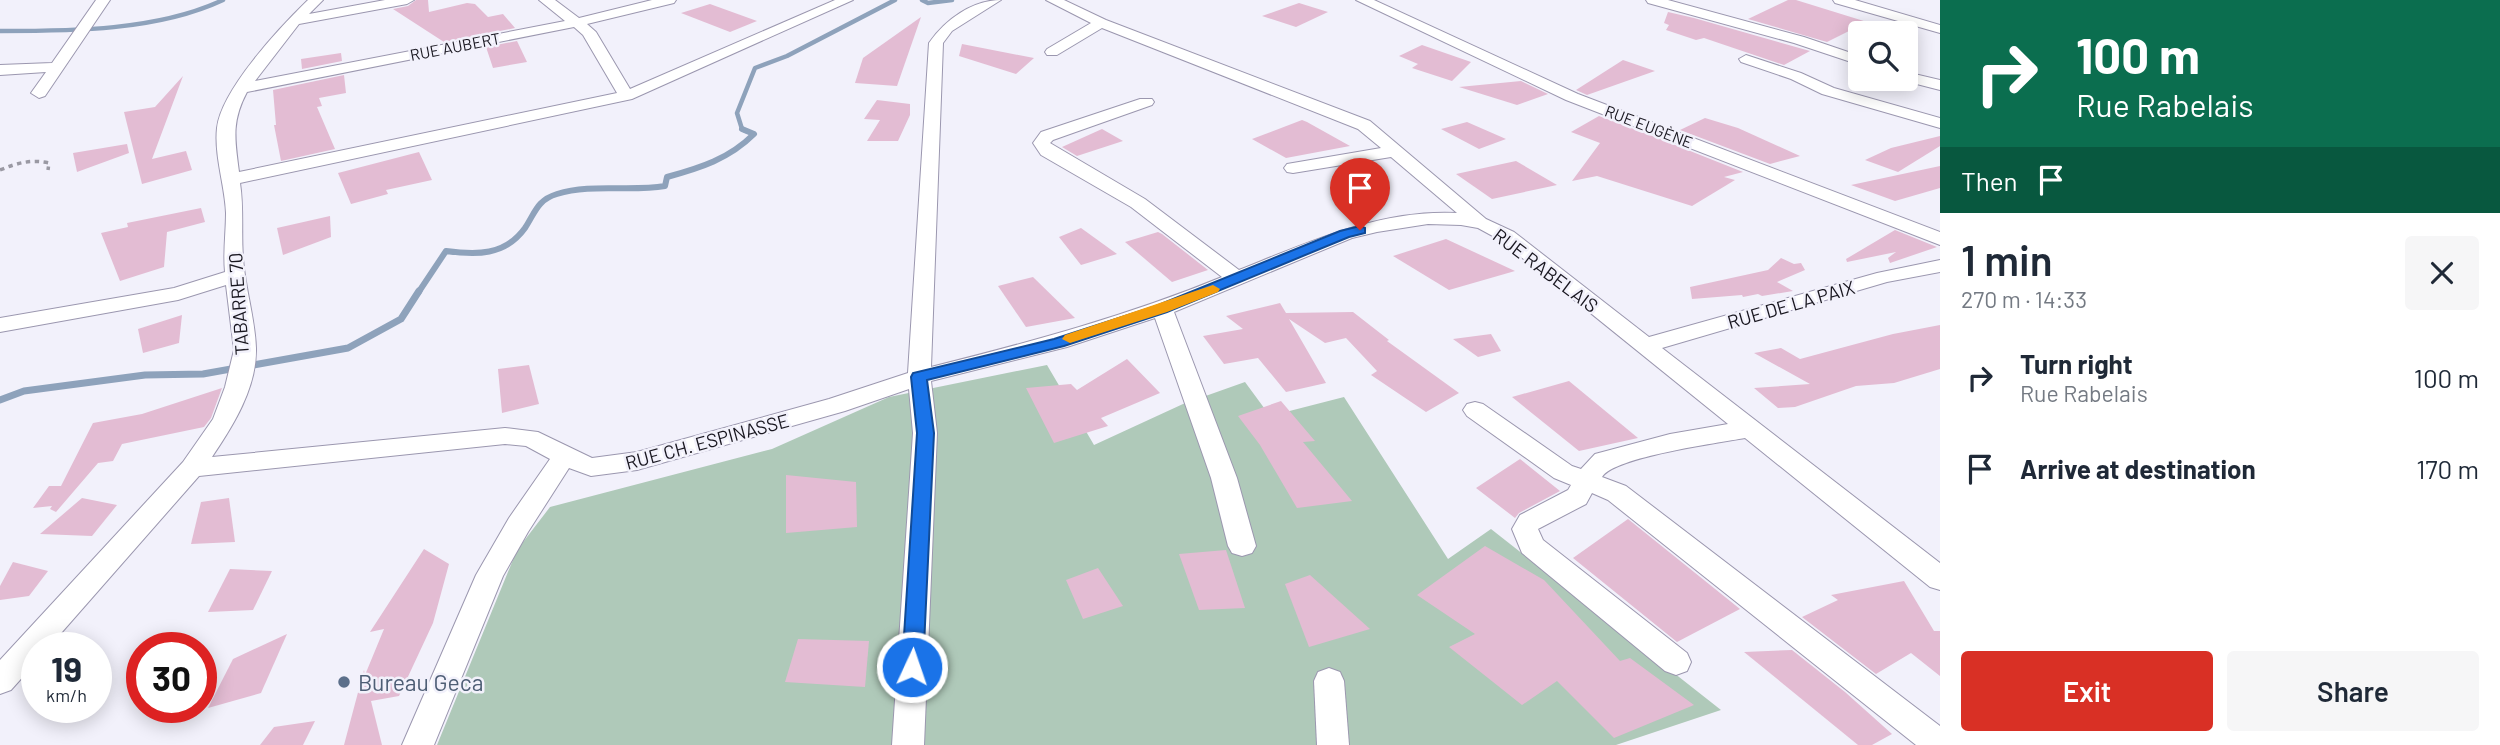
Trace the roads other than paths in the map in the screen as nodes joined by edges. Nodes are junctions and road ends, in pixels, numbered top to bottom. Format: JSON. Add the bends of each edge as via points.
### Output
{"nodes":[{"id":1,"x":103,"y":0,"type":"edge"},
{"id":2,"x":316,"y":0,"type":"edge"},
{"id":3,"x":407,"y":0,"type":"edge"},
{"id":4,"x":546,"y":0,"type":"edge"},
{"id":5,"x":668,"y":0,"type":"edge"},
{"id":6,"x":846,"y":0,"type":"edge"},
{"id":7,"x":994,"y":0,"type":"edge"},
{"id":8,"x":1053,"y":0,"type":"edge"},
{"id":9,"x":1363,"y":0,"type":"edge"},
{"id":10,"x":1653,"y":0,"type":"edge"},
{"id":11,"x":1840,"y":0,"type":"edge"},
{"id":12,"x":293,"y":22,"type":"junction"},
{"id":13,"x":579,"y":22,"type":"junction"},
{"id":14,"x":1101,"y":23,"type":"junction"},
{"id":15,"x":1940,"y":29,"type":"edge"},
{"id":16,"x":1052,"y":52,"type":"dead end"},
{"id":17,"x":1848,"y":57,"type":"edge"},
{"id":18,"x":1746,"y":58,"type":"dead end"},
{"id":19,"x":59,"y":67,"type":"junction"},
{"id":20,"x":0,"y":70,"type":"edge"},
{"id":21,"x":1918,"y":80,"type":"edge"},
{"id":22,"x":1940,"y":85,"type":"edge"},
{"id":23,"x":241,"y":88,"type":"junction"},
{"id":24,"x":39,"y":93,"type":"dead end"},
{"id":25,"x":626,"y":96,"type":"junction"},
{"id":26,"x":1146,"y":102,"type":"dead end"},
{"id":27,"x":1940,"y":123,"type":"edge"},
{"id":28,"x":1395,"y":151,"type":"junction"},
{"id":29,"x":1293,"y":168,"type":"dead end"},
{"id":30,"x":232,"y":179,"type":"junction"},
{"id":31,"x":1479,"y":222,"type":"junction"},
{"id":32,"x":1940,"y":239,"type":"edge"},
{"id":33,"x":1940,"y":266,"type":"edge"},
{"id":34,"x":236,"y":275,"type":"junction"},
{"id":35,"x":1238,"y":279,"type":"junction"},
{"id":36,"x":1162,"y":309,"type":"junction"},
{"id":37,"x":0,"y":325,"type":"edge"},
{"id":38,"x":1643,"y":346,"type":"junction"},
{"id":39,"x":919,"y":377,"type":"junction"},
{"id":40,"x":1475,"y":410,"type":"dead end"},
{"id":41,"x":1748,"y":429,"type":"junction"},
{"id":42,"x":564,"y":457,"type":"junction"},
{"id":43,"x":192,"y":468,"type":"junction"},
{"id":44,"x":1587,"y":479,"type":"junction"},
{"id":45,"x":1242,"y":546,"type":"dead end"},
{"id":46,"x":1940,"y":579,"type":"edge"},
{"id":47,"x":1676,"y":662,"type":"dead end"},
{"id":48,"x":0,"y":681,"type":"edge"},
{"id":49,"x":1329,"y":681,"type":"dead end"},
{"id":50,"x":1940,"y":744,"type":"edge"},
{"id":51,"x":418,"y":745,"type":"edge"},
{"id":52,"x":908,"y":745,"type":"edge"},
{"id":53,"x":1333,"y":745,"type":"edge"}],
"edges":[{"from":1,"to":19,"type":"street"},
{"from":2,"to":12,"type":"street","name":"TABARRE 70"},
{"from":3,"to":12,"type":"street"},
{"from":4,"to":13,"type":"street"},
{"from":5,"to":13,"type":"street","name":"RUE AUBERT"},
{"from":6,"to":25,"type":"street"},
{"from":7,"to":39,"type":"street","via":[[947,28],[936,43]]},
{"from":8,"to":14,"type":"street"},
{"from":9,"to":32,"type":"street","name":"RUE EUGÈNE","via":[[1572,97]]},
{"from":10,"to":17,"type":"street"},
{"from":11,"to":15,"type":"street"},
{"from":12,"to":23,"type":"street","name":"TABARRE 70"},
{"from":13,"to":23,"type":"street","name":"RUE AUBERT"},
{"from":13,"to":25,"type":"street"},
{"from":14,"to":16,"type":"street"},
{"from":14,"to":28,"type":"street","via":[[1364,125]]},
{"from":18,"to":27,"type":"street","via":[[1828,91]]},
{"from":19,"to":20,"type":"street"},
{"from":19,"to":24,"type":"street"},
{"from":21,"to":22,"type":"street"},
{"from":23,"to":30,"type":"street","name":"TABARRE 70","via":[[225,129]]},
{"from":25,"to":30,"type":"street"},
{"from":26,"to":35,"type":"street","via":[[1047,136],[1041,143],[1047,151],[1138,203]]},
{"from":28,"to":29,"type":"street"},
{"from":28,"to":31,"type":"street"},
{"from":30,"to":34,"type":"street","name":"TABARRE 70"},
{"from":31,"to":35,"type":"street","name":"RUE RABELAIS","via":[[1422,220],[1345,234]]},
{"from":31,"to":38,"type":"street","name":"RUE RABELAIS","via":[[1507,236]]},
{"from":33,"to":38,"type":"street","name":"RUE DE LA PAIX"},
{"from":34,"to":37,"type":"street","via":[[178,294]]},
{"from":34,"to":43,"type":"street","name":"TABARRE 70","via":[[245,350],[224,420]]},
{"from":35,"to":36,"type":"street","name":"RUE RABELAIS"},
{"from":36,"to":39,"type":"street","name":"RUE RABELAIS","via":[[1059,342]]},
{"from":36,"to":45,"type":"street","via":[[1224,478]]},
{"from":38,"to":41,"type":"street","name":"RUE RABELAIS"},
{"from":39,"to":42,"type":"street","name":"RUE CH. ESPINASSE","via":[[637,461],[591,467]]},
{"from":39,"to":52,"type":"street","via":[[925,433]]},
{"from":40,"to":44,"type":"street","via":[[1563,472]]},
{"from":41,"to":44,"type":"street","via":[[1605,460]]},
{"from":41,"to":46,"type":"street","name":"RUE RABELAIS"},
{"from":42,"to":43,"type":"street","name":"RUE CH. ESPINASSE","via":[[538,441],[505,436]]},
{"from":42,"to":51,"type":"street","via":[[489,575]]},
{"from":43,"to":48,"type":"street","name":"TABARRE 70"},
{"from":44,"to":47,"type":"street","via":[[1577,497],[1529,522],[1527,537],[1545,558]]},
{"from":44,"to":50,"type":"street","via":[[1617,493]]},
{"from":49,"to":53,"type":"street"}]}
